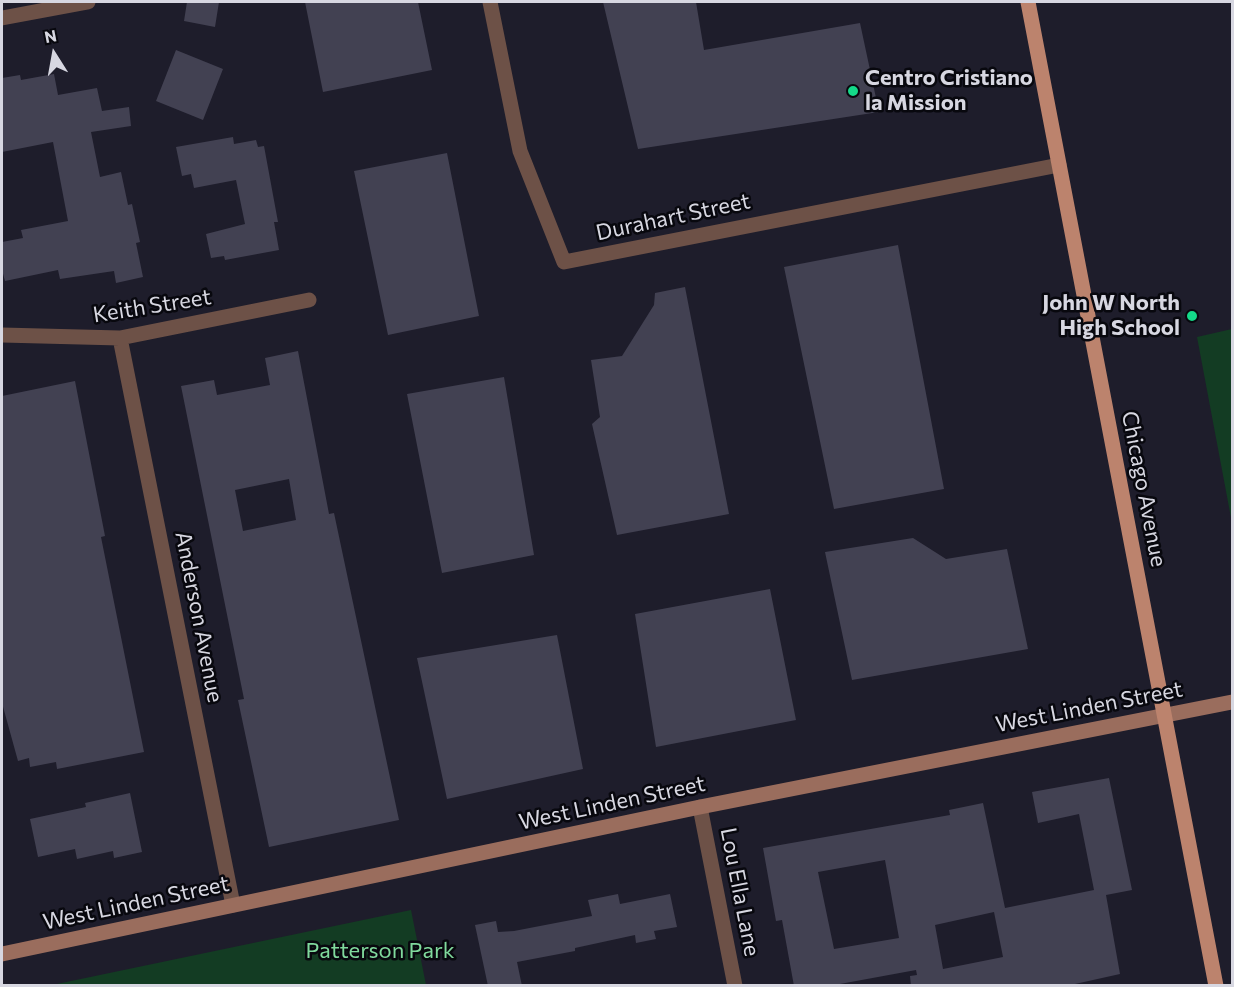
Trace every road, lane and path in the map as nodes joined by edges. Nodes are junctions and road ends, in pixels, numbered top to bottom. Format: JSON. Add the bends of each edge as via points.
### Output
{"nodes":[{"id":1,"x":88,"y":2,"type":"edge"},
{"id":2,"x":490,"y":2,"type":"edge"},
{"id":3,"x":1028,"y":2,"type":"edge"},
{"id":4,"x":2,"y":18,"type":"edge"},
{"id":5,"x":1059,"y":165,"type":"junction"},
{"id":6,"x":309,"y":300,"type":"dead end"},
{"id":7,"x":2,"y":335,"type":"edge"},
{"id":8,"x":120,"y":338,"type":"junction"},
{"id":9,"x":1233,"y":702,"type":"edge"},
{"id":10,"x":1165,"y":715,"type":"junction"},
{"id":11,"x":700,"y":807,"type":"junction"},
{"id":12,"x":233,"y":905,"type":"junction"},
{"id":13,"x":2,"y":954,"type":"edge"},
{"id":14,"x":735,"y":986,"type":"edge"},
{"id":15,"x":1216,"y":986,"type":"edge"}],
"edges":[{"from":1,"to":4,"type":"street"},
{"from":2,"to":5,"type":"street","name":"Durahart Street","via":[[520,151],[564,262]]},
{"from":3,"to":5,"type":"main road","name":"Chicago Avenue"},
{"from":5,"to":10,"type":"main road","name":"Chicago Avenue"},
{"from":6,"to":8,"type":"street","name":"Keith Street"},
{"from":7,"to":8,"type":"street","name":"Keith Street"},
{"from":8,"to":12,"type":"street","name":"Anderson Avenue"},
{"from":9,"to":10,"type":"street","name":"West Linden Street"},
{"from":10,"to":11,"type":"street","name":"West Linden Street"},
{"from":10,"to":15,"type":"main road","name":"Chicago Avenue"},
{"from":11,"to":12,"type":"street","name":"West Linden Street"},
{"from":11,"to":14,"type":"street","name":"Lou Ella Lane"},
{"from":12,"to":13,"type":"street","name":"West Linden Street"}]}
